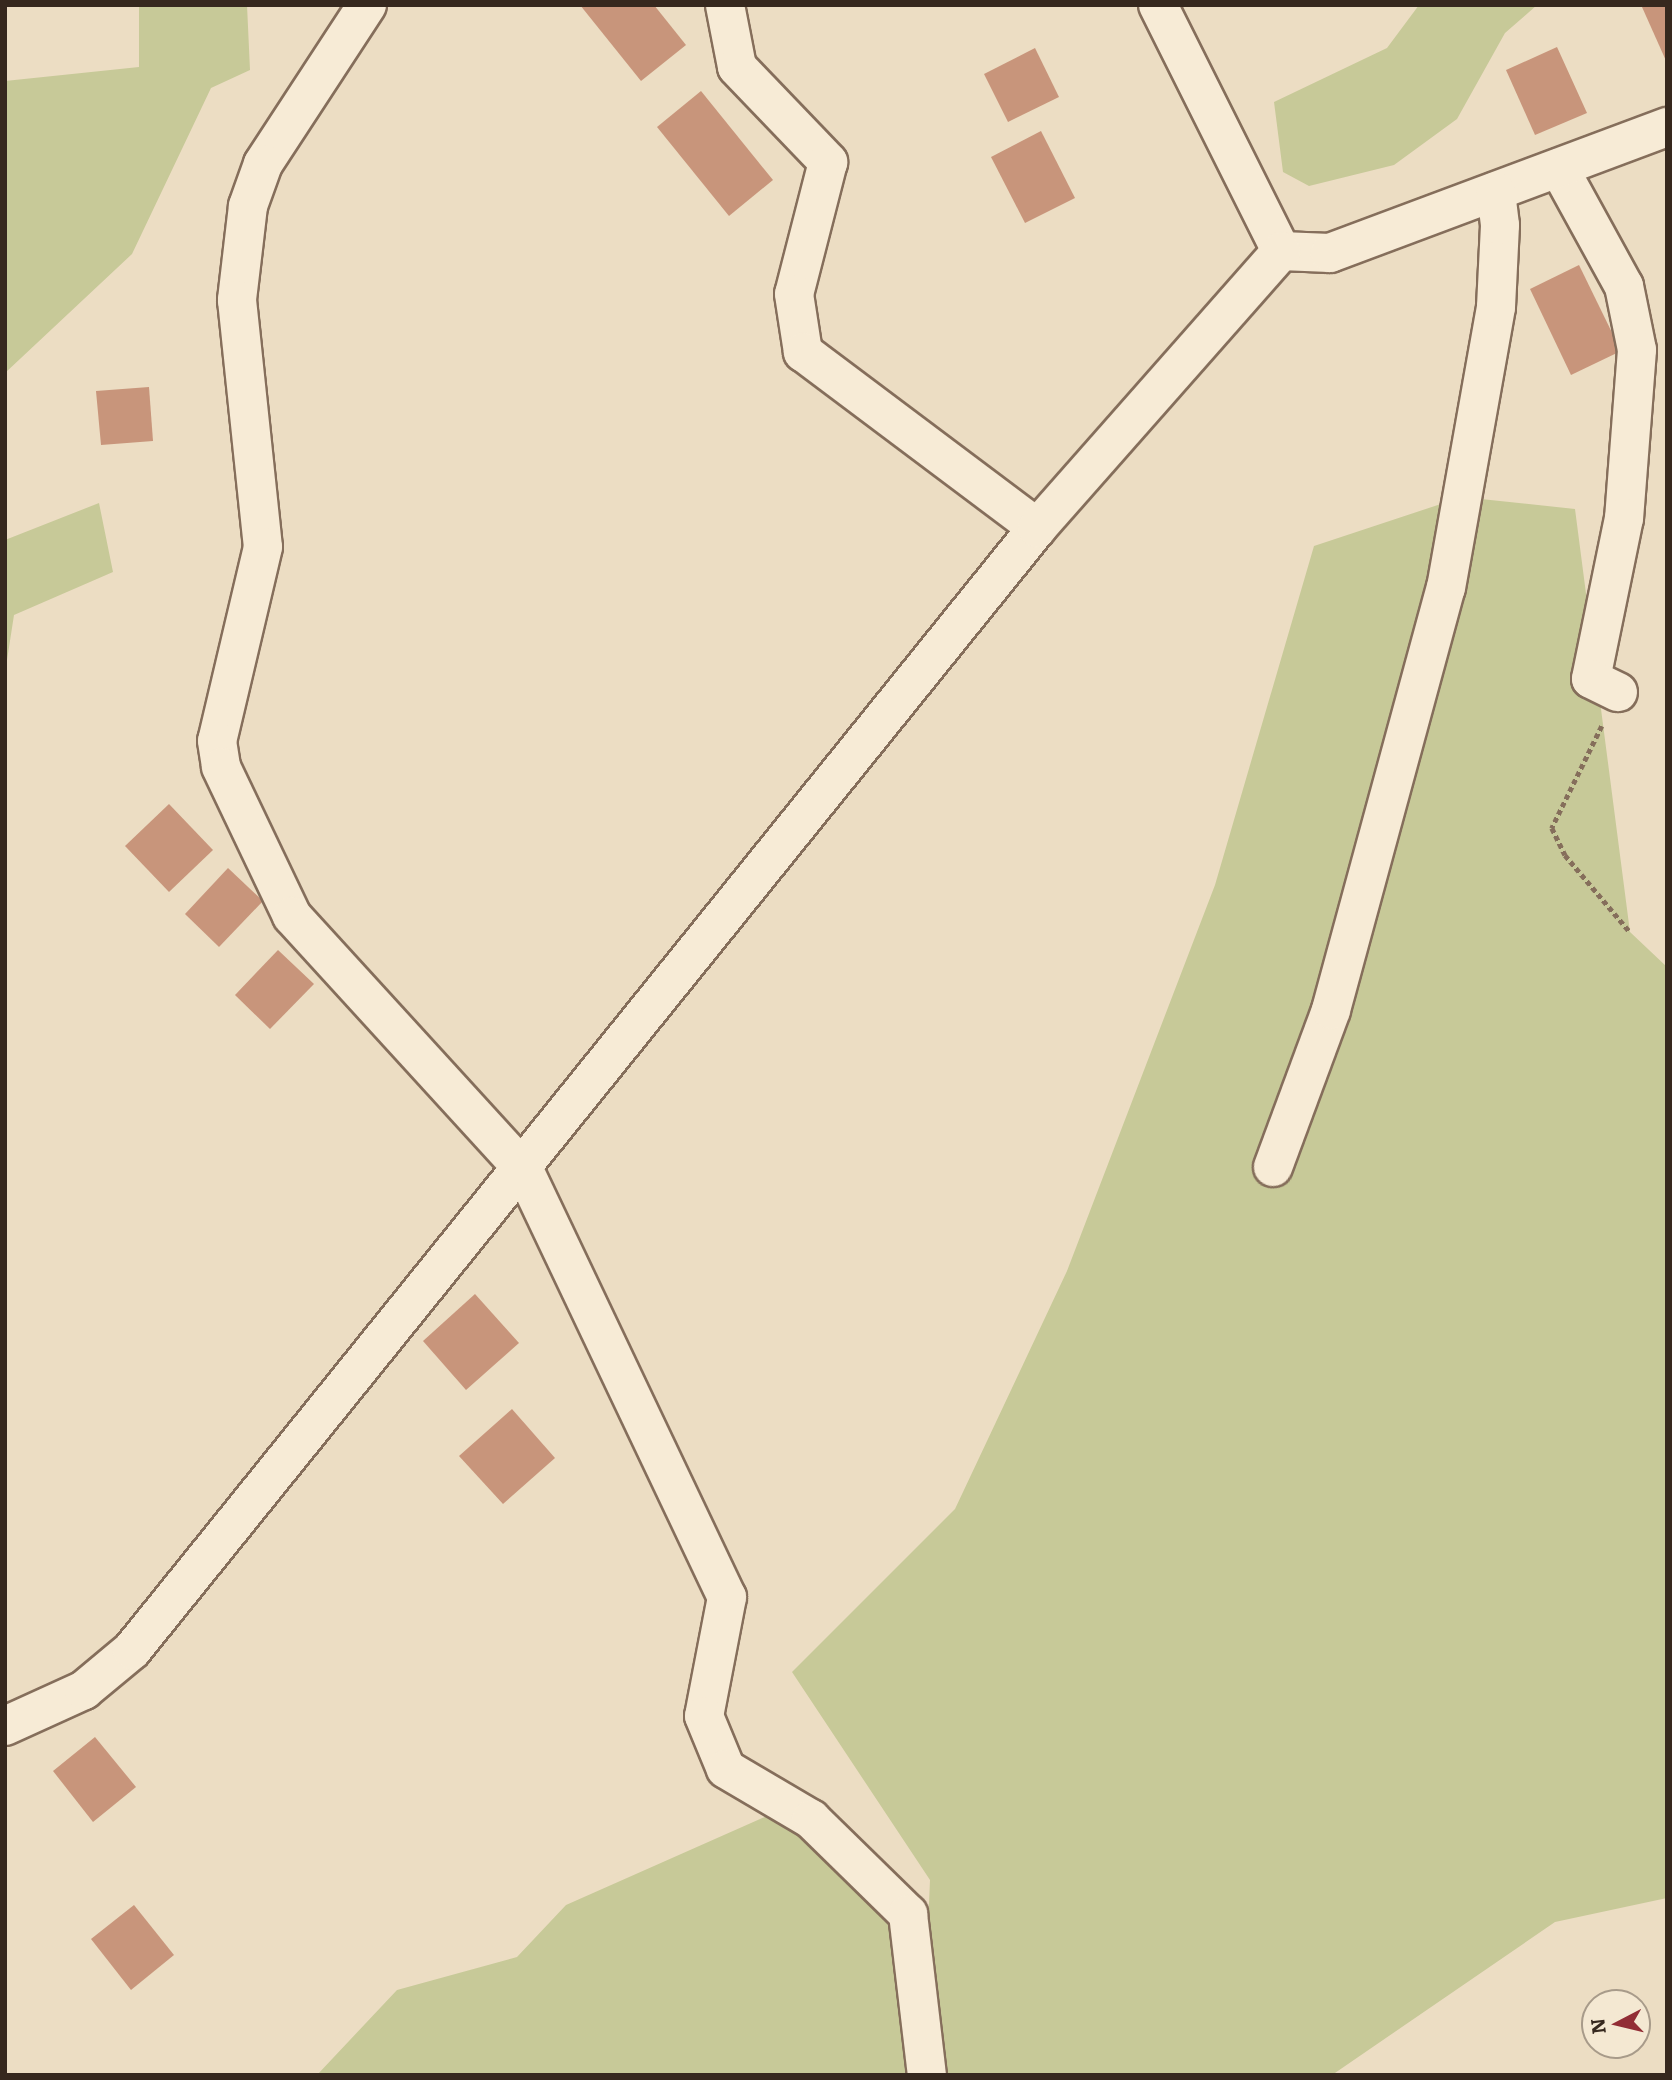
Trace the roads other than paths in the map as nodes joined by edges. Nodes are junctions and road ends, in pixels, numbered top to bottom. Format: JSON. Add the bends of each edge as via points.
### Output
{"nodes":[{"id":1,"x":367,"y":5,"type":"edge"},
{"id":2,"x":724,"y":5,"type":"edge"},
{"id":3,"x":1158,"y":5,"type":"edge"},
{"id":4,"x":1667,"y":127,"type":"edge"},
{"id":5,"x":1559,"y":168,"type":"junction"},
{"id":6,"x":1496,"y":191,"type":"junction"},
{"id":7,"x":1282,"y":251,"type":"junction"},
{"id":8,"x":1037,"y":528,"type":"junction"},
{"id":9,"x":1618,"y":692,"type":"dead end"},
{"id":10,"x":1273,"y":1167,"type":"dead end"},
{"id":11,"x":524,"y":1171,"type":"junction"},
{"id":12,"x":5,"y":1726,"type":"edge"},
{"id":13,"x":927,"y":2075,"type":"edge"}],
"edges":[{"from":1,"to":11,"type":"street","via":[[262,163],[248,206],[237,300],[263,547],[217,741],[221,767],[292,916]]},
{"from":2,"to":8,"type":"street","via":[[737,66],[828,162],[794,294],[803,352]]},
{"from":3,"to":7,"type":"street"},
{"from":4,"to":5,"type":"street"},
{"from":5,"to":6,"type":"street"},
{"from":5,"to":9,"type":"street","via":[[1624,286],[1637,351],[1624,518],[1591,679]]},
{"from":6,"to":7,"type":"street","via":[[1330,253]]},
{"from":6,"to":10,"type":"street","via":[[1500,225],[1496,307],[1446,588],[1331,1010]]},
{"from":7,"to":8,"type":"street"},
{"from":8,"to":11,"type":"street"},
{"from":11,"to":12,"type":"street","via":[[124,1660],[84,1690]]},
{"from":11,"to":13,"type":"street","via":[[727,1597],[705,1716],[726,1769],[811,1819],[908,1914]]}]}
